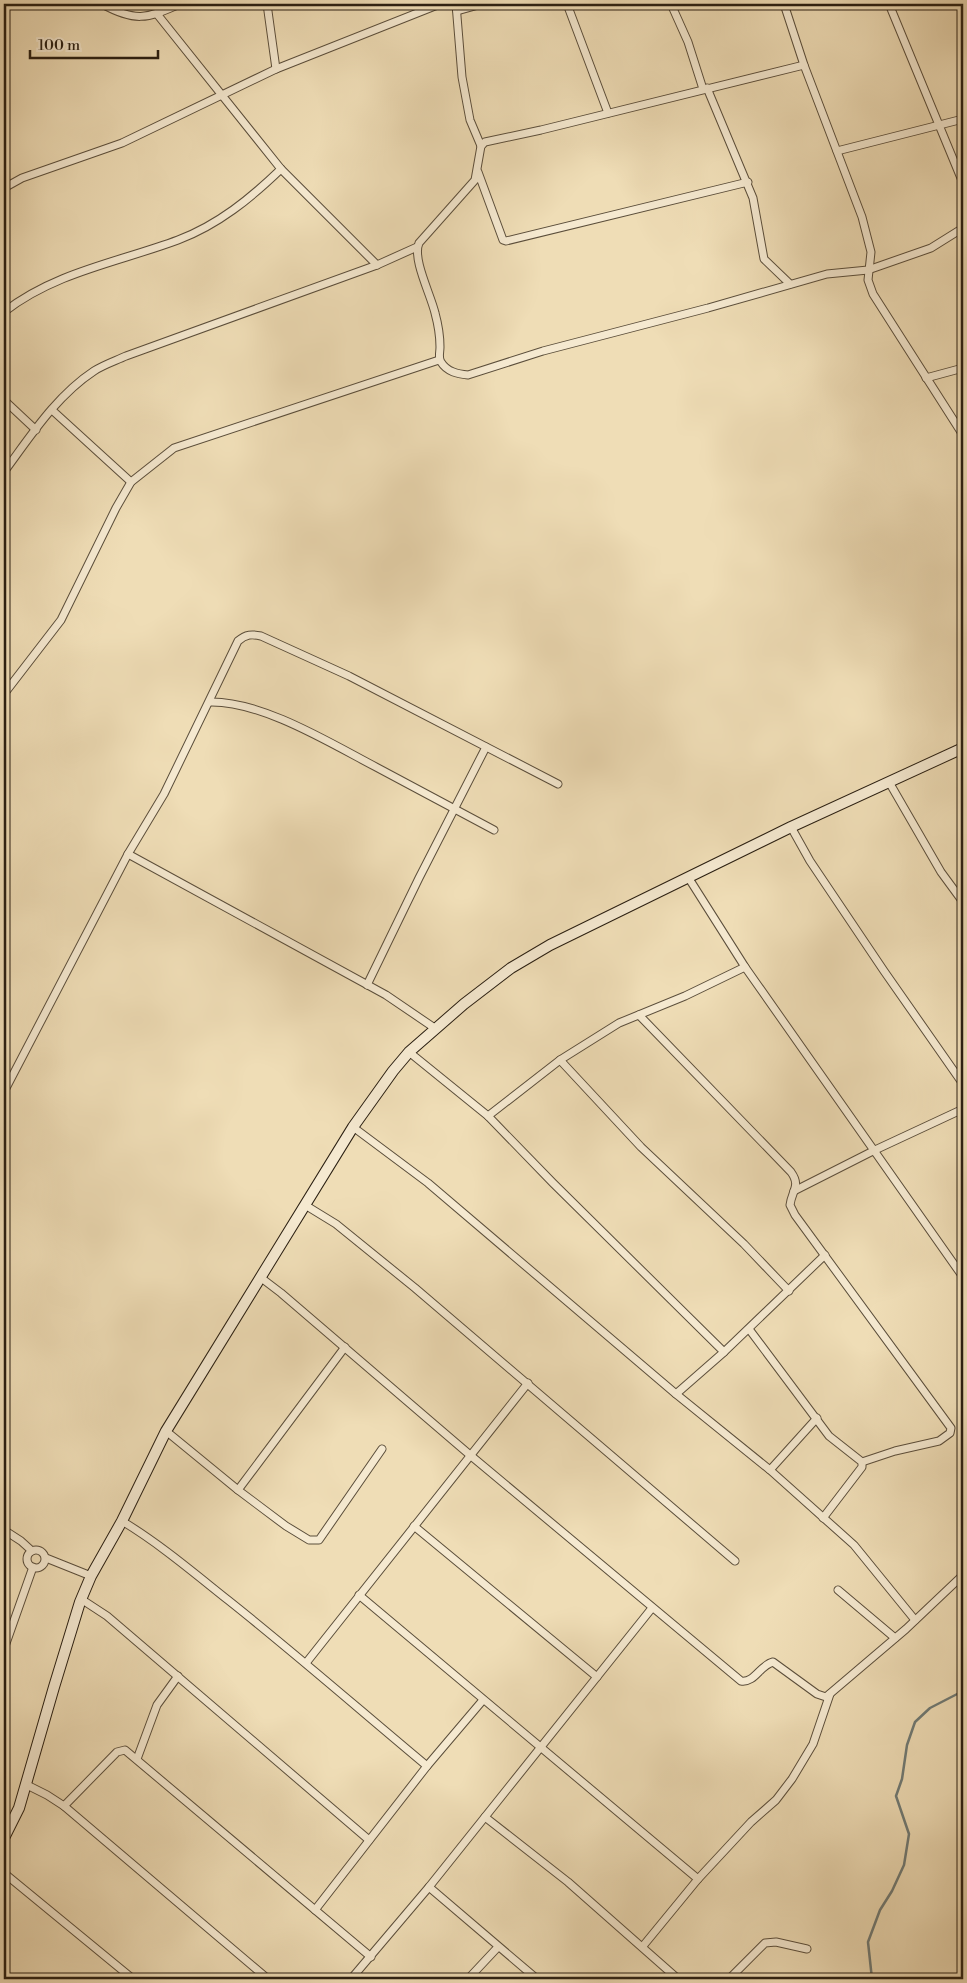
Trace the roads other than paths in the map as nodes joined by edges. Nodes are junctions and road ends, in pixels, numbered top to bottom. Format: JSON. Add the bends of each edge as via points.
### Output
{"nodes":[{"id":1,"x":102,"y":4,"type":"edge"},
{"id":2,"x":180,"y":4,"type":"edge"},
{"id":3,"x":267,"y":4,"type":"edge"},
{"id":4,"x":440,"y":4,"type":"edge"},
{"id":5,"x":482,"y":4,"type":"edge"},
{"id":6,"x":567,"y":4,"type":"edge"},
{"id":7,"x":671,"y":4,"type":"edge"},
{"id":8,"x":784,"y":4,"type":"edge"},
{"id":9,"x":889,"y":4,"type":"edge"},
{"id":10,"x":457,"y":7,"type":"edge"},
{"id":11,"x":157,"y":14,"type":"junction"},
{"id":12,"x":804,"y":65,"type":"junction"},
{"id":13,"x":276,"y":69,"type":"junction"},
{"id":14,"x":705,"y":89,"type":"junction"},
{"id":15,"x":221,"y":95,"type":"junction"},
{"id":16,"x":608,"y":113,"type":"junction"},
{"id":17,"x":963,"y":119,"type":"edge"},
{"id":18,"x":939,"y":125,"type":"junction"},
{"id":19,"x":481,"y":146,"type":"junction"},
{"id":20,"x":837,"y":151,"type":"junction"},
{"id":21,"x":281,"y":169,"type":"junction"},
{"id":22,"x":477,"y":170,"type":"junction"},
{"id":23,"x":748,"y":182,"type":"junction"},
{"id":24,"x":963,"y":183,"type":"edge"},
{"id":25,"x":4,"y":188,"type":"edge"},
{"id":26,"x":963,"y":228,"type":"edge"},
{"id":27,"x":417,"y":247,"type":"junction"},
{"id":28,"x":377,"y":265,"type":"junction"},
{"id":29,"x":868,"y":270,"type":"junction"},
{"id":30,"x":790,"y":284,"type":"junction"},
{"id":31,"x":4,"y":312,"type":"edge"},
{"id":32,"x":440,"y":360,"type":"junction"},
{"id":33,"x":963,"y":368,"type":"edge"},
{"id":34,"x":926,"y":378,"type":"junction"},
{"id":35,"x":4,"y":400,"type":"edge"},
{"id":36,"x":52,"y":410,"type":"junction"},
{"id":37,"x":36,"y":430,"type":"junction"},
{"id":38,"x":963,"y":435,"type":"edge"},
{"id":39,"x":4,"y":472,"type":"edge"},
{"id":40,"x":131,"y":482,"type":"junction"},
{"id":41,"x":4,"y":694,"type":"edge"},
{"id":42,"x":210,"y":702,"type":"junction"},
{"id":43,"x":486,"y":747,"type":"junction"},
{"id":44,"x":963,"y":748,"type":"edge"},
{"id":45,"x":889,"y":782,"type":"junction"},
{"id":46,"x":558,"y":784,"type":"dead end"},
{"id":47,"x":454,"y":809,"type":"junction"},
{"id":48,"x":791,"y":827,"type":"junction"},
{"id":49,"x":494,"y":830,"type":"dead end"},
{"id":50,"x":128,"y":854,"type":"junction"},
{"id":51,"x":688,"y":877,"type":"junction"},
{"id":52,"x":963,"y":902,"type":"edge"},
{"id":53,"x":745,"y":967,"type":"junction"},
{"id":54,"x":367,"y":985,"type":"junction"},
{"id":55,"x":639,"y":1014,"type":"junction"},
{"id":56,"x":436,"y":1029,"type":"junction"},
{"id":57,"x":409,"y":1052,"type":"junction"},
{"id":58,"x":560,"y":1060,"type":"junction"},
{"id":59,"x":963,"y":1084,"type":"edge"},
{"id":60,"x":4,"y":1092,"type":"edge"},
{"id":61,"x":963,"y":1110,"type":"edge"},
{"id":62,"x":488,"y":1116,"type":"junction"},
{"id":63,"x":353,"y":1127,"type":"junction"},
{"id":64,"x":875,"y":1150,"type":"junction"},
{"id":65,"x":794,"y":1191,"type":"junction"},
{"id":66,"x":305,"y":1204,"type":"junction"},
{"id":67,"x":825,"y":1255,"type":"junction"},
{"id":68,"x":260,"y":1277,"type":"junction"},
{"id":69,"x":963,"y":1277,"type":"edge"},
{"id":70,"x":789,"y":1291,"type":"junction"},
{"id":71,"x":749,"y":1329,"type":"junction"},
{"id":72,"x":345,"y":1347,"type":"junction"},
{"id":73,"x":724,"y":1352,"type":"junction"},
{"id":74,"x":528,"y":1383,"type":"junction"},
{"id":75,"x":676,"y":1394,"type":"junction"},
{"id":76,"x":817,"y":1418,"type":"junction"},
{"id":77,"x":166,"y":1431,"type":"junction"},
{"id":78,"x":382,"y":1449,"type":"dead end"},
{"id":79,"x":470,"y":1455,"type":"junction"},
{"id":80,"x":862,"y":1462,"type":"junction"},
{"id":81,"x":770,"y":1470,"type":"junction"},
{"id":82,"x":238,"y":1490,"type":"junction"},
{"id":83,"x":823,"y":1518,"type":"junction"},
{"id":84,"x":122,"y":1521,"type":"junction"},
{"id":85,"x":414,"y":1526,"type":"junction"},
{"id":86,"x":4,"y":1530,"type":"edge"},
{"id":87,"x":32,"y":1551,"type":"junction"},
{"id":88,"x":46,"y":1558,"type":"junction"},
{"id":89,"x":735,"y":1561,"type":"dead end"},
{"id":90,"x":33,"y":1567,"type":"junction"},
{"id":91,"x":963,"y":1575,"type":"edge"},
{"id":92,"x":91,"y":1576,"type":"junction"},
{"id":93,"x":838,"y":1590,"type":"dead end"},
{"id":94,"x":359,"y":1595,"type":"junction"},
{"id":95,"x":81,"y":1600,"type":"junction"},
{"id":96,"x":652,"y":1608,"type":"junction"},
{"id":97,"x":915,"y":1620,"type":"junction"},
{"id":98,"x":895,"y":1638,"type":"junction"},
{"id":99,"x":4,"y":1649,"type":"edge"},
{"id":100,"x":306,"y":1663,"type":"junction"},
{"id":101,"x":178,"y":1676,"type":"junction"},
{"id":102,"x":597,"y":1677,"type":"junction"},
{"id":103,"x":830,"y":1694,"type":"junction"},
{"id":104,"x":483,"y":1700,"type":"junction"},
{"id":105,"x":540,"y":1748,"type":"junction"},
{"id":106,"x":137,"y":1758,"type":"junction"},
{"id":107,"x":427,"y":1766,"type":"junction"},
{"id":108,"x":25,"y":1784,"type":"junction"},
{"id":109,"x":64,"y":1806,"type":"junction"},
{"id":110,"x":485,"y":1817,"type":"junction"},
{"id":111,"x":4,"y":1838,"type":"edge"},
{"id":112,"x":369,"y":1840,"type":"junction"},
{"id":113,"x":4,"y":1873,"type":"edge"},
{"id":114,"x":698,"y":1879,"type":"junction"},
{"id":115,"x":429,"y":1887,"type":"junction"},
{"id":116,"x":315,"y":1910,"type":"junction"},
{"id":117,"x":498,"y":1946,"type":"junction"},
{"id":118,"x":643,"y":1946,"type":"junction"},
{"id":119,"x":807,"y":1949,"type":"dead end"},
{"id":120,"x":371,"y":1957,"type":"junction"},
{"id":121,"x":133,"y":1979,"type":"edge"},
{"id":122,"x":268,"y":1979,"type":"edge"},
{"id":123,"x":351,"y":1979,"type":"edge"},
{"id":124,"x":468,"y":1979,"type":"edge"},
{"id":125,"x":537,"y":1979,"type":"edge"},
{"id":126,"x":678,"y":1979,"type":"edge"},
{"id":127,"x":729,"y":1979,"type":"edge"}],
"edges":[{"from":1,"to":11,"type":"street","via":[[132,18]]},
{"from":2,"to":11,"type":"street"},
{"from":3,"to":13,"type":"street"},
{"from":4,"to":13,"type":"street"},
{"from":5,"to":10,"type":"street"},
{"from":6,"to":16,"type":"street"},
{"from":7,"to":14,"type":"street"},
{"from":8,"to":12,"type":"street"},
{"from":9,"to":18,"type":"street"},
{"from":10,"to":19,"type":"street","via":[[462,77],[470,120]]},
{"from":11,"to":15,"type":"street"},
{"from":12,"to":14,"type":"street"},
{"from":12,"to":20,"type":"street"},
{"from":13,"to":15,"type":"street"},
{"from":14,"to":16,"type":"street"},
{"from":14,"to":23,"type":"street"},
{"from":15,"to":21,"type":"street"},
{"from":15,"to":25,"type":"street","via":[[122,143],[22,178]]},
{"from":16,"to":19,"type":"street","via":[[485,142]]},
{"from":17,"to":18,"type":"street"},
{"from":18,"to":20,"type":"street"},
{"from":18,"to":24,"type":"street"},
{"from":19,"to":22,"type":"street"},
{"from":20,"to":29,"type":"street","via":[[869,240]]},
{"from":21,"to":28,"type":"street"},
{"from":21,"to":31,"type":"street","via":[[250,198],[206,227],[179,240],[91,267],[22,298]]},
{"from":22,"to":23,"type":"street","via":[[506,241]]},
{"from":22,"to":27,"type":"street","via":[[472,185]]},
{"from":23,"to":30,"type":"street","via":[[757,213],[762,255]]},
{"from":26,"to":29,"type":"street","via":[[931,248]]},
{"from":27,"to":28,"type":"street"},
{"from":27,"to":32,"type":"street","via":[[435,314]]},
{"from":28,"to":36,"type":"street","via":[[110,363],[76,384]]},
{"from":29,"to":30,"type":"street","via":[[827,274]]},
{"from":29,"to":34,"type":"street","via":[[872,294]]},
{"from":30,"to":32,"type":"street","via":[[543,351],[468,375],[456,374],[444,367]]},
{"from":32,"to":40,"type":"street","via":[[174,448]]},
{"from":33,"to":34,"type":"street"},
{"from":34,"to":38,"type":"street"},
{"from":35,"to":37,"type":"street"},
{"from":36,"to":37,"type":"street"},
{"from":36,"to":40,"type":"street"},
{"from":37,"to":39,"type":"street"},
{"from":40,"to":41,"type":"street","via":[[61,620]]},
{"from":42,"to":43,"type":"street","via":[[238,641],[252,634],[349,676]]},
{"from":42,"to":47,"type":"street","via":[[234,704],[268,714]]},
{"from":42,"to":50,"type":"street","via":[[164,794]]},
{"from":43,"to":46,"type":"street"},
{"from":43,"to":47,"type":"street"},
{"from":44,"to":45,"type":"street"},
{"from":45,"to":48,"type":"street"},
{"from":45,"to":52,"type":"street","via":[[941,872]]},
{"from":47,"to":49,"type":"street"},
{"from":47,"to":54,"type":"street"},
{"from":48,"to":51,"type":"street"},
{"from":48,"to":59,"type":"street","via":[[810,861]]},
{"from":50,"to":54,"type":"street"},
{"from":50,"to":60,"type":"street"},
{"from":51,"to":53,"type":"street"},
{"from":51,"to":56,"type":"street","via":[[510,968]]},
{"from":53,"to":55,"type":"street"},
{"from":53,"to":64,"type":"street"},
{"from":54,"to":56,"type":"street"},
{"from":55,"to":58,"type":"street"},
{"from":55,"to":65,"type":"street","via":[[791,1172],[797,1184]]},
{"from":56,"to":57,"type":"street"},
{"from":57,"to":62,"type":"street"},
{"from":57,"to":63,"type":"street"},
{"from":58,"to":62,"type":"street"},
{"from":58,"to":70,"type":"street","via":[[641,1146]]},
{"from":61,"to":64,"type":"street"},
{"from":62,"to":73,"type":"street"},
{"from":63,"to":66,"type":"street"},
{"from":63,"to":75,"type":"street","via":[[428,1183]]},
{"from":64,"to":65,"type":"street"},
{"from":64,"to":69,"type":"street"},
{"from":65,"to":67,"type":"street","via":[[790,1205]]},
{"from":66,"to":68,"type":"street"},
{"from":66,"to":74,"type":"street","via":[[336,1224]]},
{"from":67,"to":70,"type":"street"},
{"from":67,"to":80,"type":"street","via":[[951,1428],[939,1441]]},
{"from":68,"to":72,"type":"street"},
{"from":68,"to":77,"type":"street"},
{"from":70,"to":71,"type":"street"},
{"from":71,"to":73,"type":"street"},
{"from":71,"to":76,"type":"street"},
{"from":72,"to":79,"type":"street"},
{"from":72,"to":82,"type":"street"},
{"from":73,"to":75,"type":"street"},
{"from":74,"to":79,"type":"street"},
{"from":74,"to":89,"type":"street"},
{"from":75,"to":81,"type":"street"},
{"from":76,"to":80,"type":"street","via":[[829,1436]]},
{"from":76,"to":81,"type":"street"},
{"from":77,"to":82,"type":"street"},
{"from":77,"to":84,"type":"street"},
{"from":78,"to":82,"type":"street","via":[[315,1541],[286,1526]]},
{"from":79,"to":85,"type":"street"},
{"from":79,"to":96,"type":"street"},
{"from":80,"to":83,"type":"street","via":[[862,1467]]},
{"from":81,"to":83,"type":"street"},
{"from":83,"to":97,"type":"street","via":[[854,1545]]},
{"from":84,"to":92,"type":"street"},
{"from":84,"to":100,"type":"street","via":[[155,1543]]},
{"from":85,"to":94,"type":"street"},
{"from":85,"to":102,"type":"street"},
{"from":86,"to":87,"type":"street"},
{"from":87,"to":88,"type":"street","via":[[40,1550]]},
{"from":87,"to":90,"type":"street","via":[[27,1558]]},
{"from":88,"to":90,"type":"street","via":[[42,1566]]},
{"from":88,"to":92,"type":"street"},
{"from":90,"to":99,"type":"street"},
{"from":91,"to":97,"type":"street"},
{"from":92,"to":95,"type":"street"},
{"from":93,"to":98,"type":"street"},
{"from":94,"to":100,"type":"street"},
{"from":94,"to":104,"type":"street"},
{"from":95,"to":101,"type":"street","via":[[107,1616]]},
{"from":95,"to":108,"type":"street"},
{"from":96,"to":102,"type":"street"},
{"from":96,"to":103,"type":"street","via":[[738,1679],[745,1682],[772,1662],[817,1694],[826,1697]]},
{"from":97,"to":98,"type":"street"},
{"from":98,"to":103,"type":"street"},
{"from":100,"to":107,"type":"street"},
{"from":101,"to":106,"type":"street","via":[[157,1705]]},
{"from":101,"to":112,"type":"street"},
{"from":102,"to":105,"type":"street"},
{"from":103,"to":114,"type":"street","via":[[813,1744],[792,1780]]},
{"from":104,"to":105,"type":"street"},
{"from":104,"to":107,"type":"street"},
{"from":105,"to":110,"type":"street"},
{"from":105,"to":114,"type":"street"},
{"from":106,"to":109,"type":"street","via":[[125,1750],[117,1752]]},
{"from":106,"to":116,"type":"street"},
{"from":107,"to":112,"type":"street"},
{"from":108,"to":109,"type":"street"},
{"from":108,"to":111,"type":"street","via":[[19,1808]]},
{"from":109,"to":122,"type":"street"},
{"from":110,"to":115,"type":"street"},
{"from":110,"to":118,"type":"street"},
{"from":112,"to":116,"type":"street"},
{"from":113,"to":121,"type":"street"},
{"from":114,"to":118,"type":"street"},
{"from":115,"to":117,"type":"street"},
{"from":115,"to":120,"type":"street"},
{"from":116,"to":120,"type":"street"},
{"from":117,"to":124,"type":"street"},
{"from":117,"to":125,"type":"street"},
{"from":118,"to":126,"type":"street"},
{"from":119,"to":127,"type":"street","via":[[766,1943]]},
{"from":120,"to":123,"type":"street"}]}
